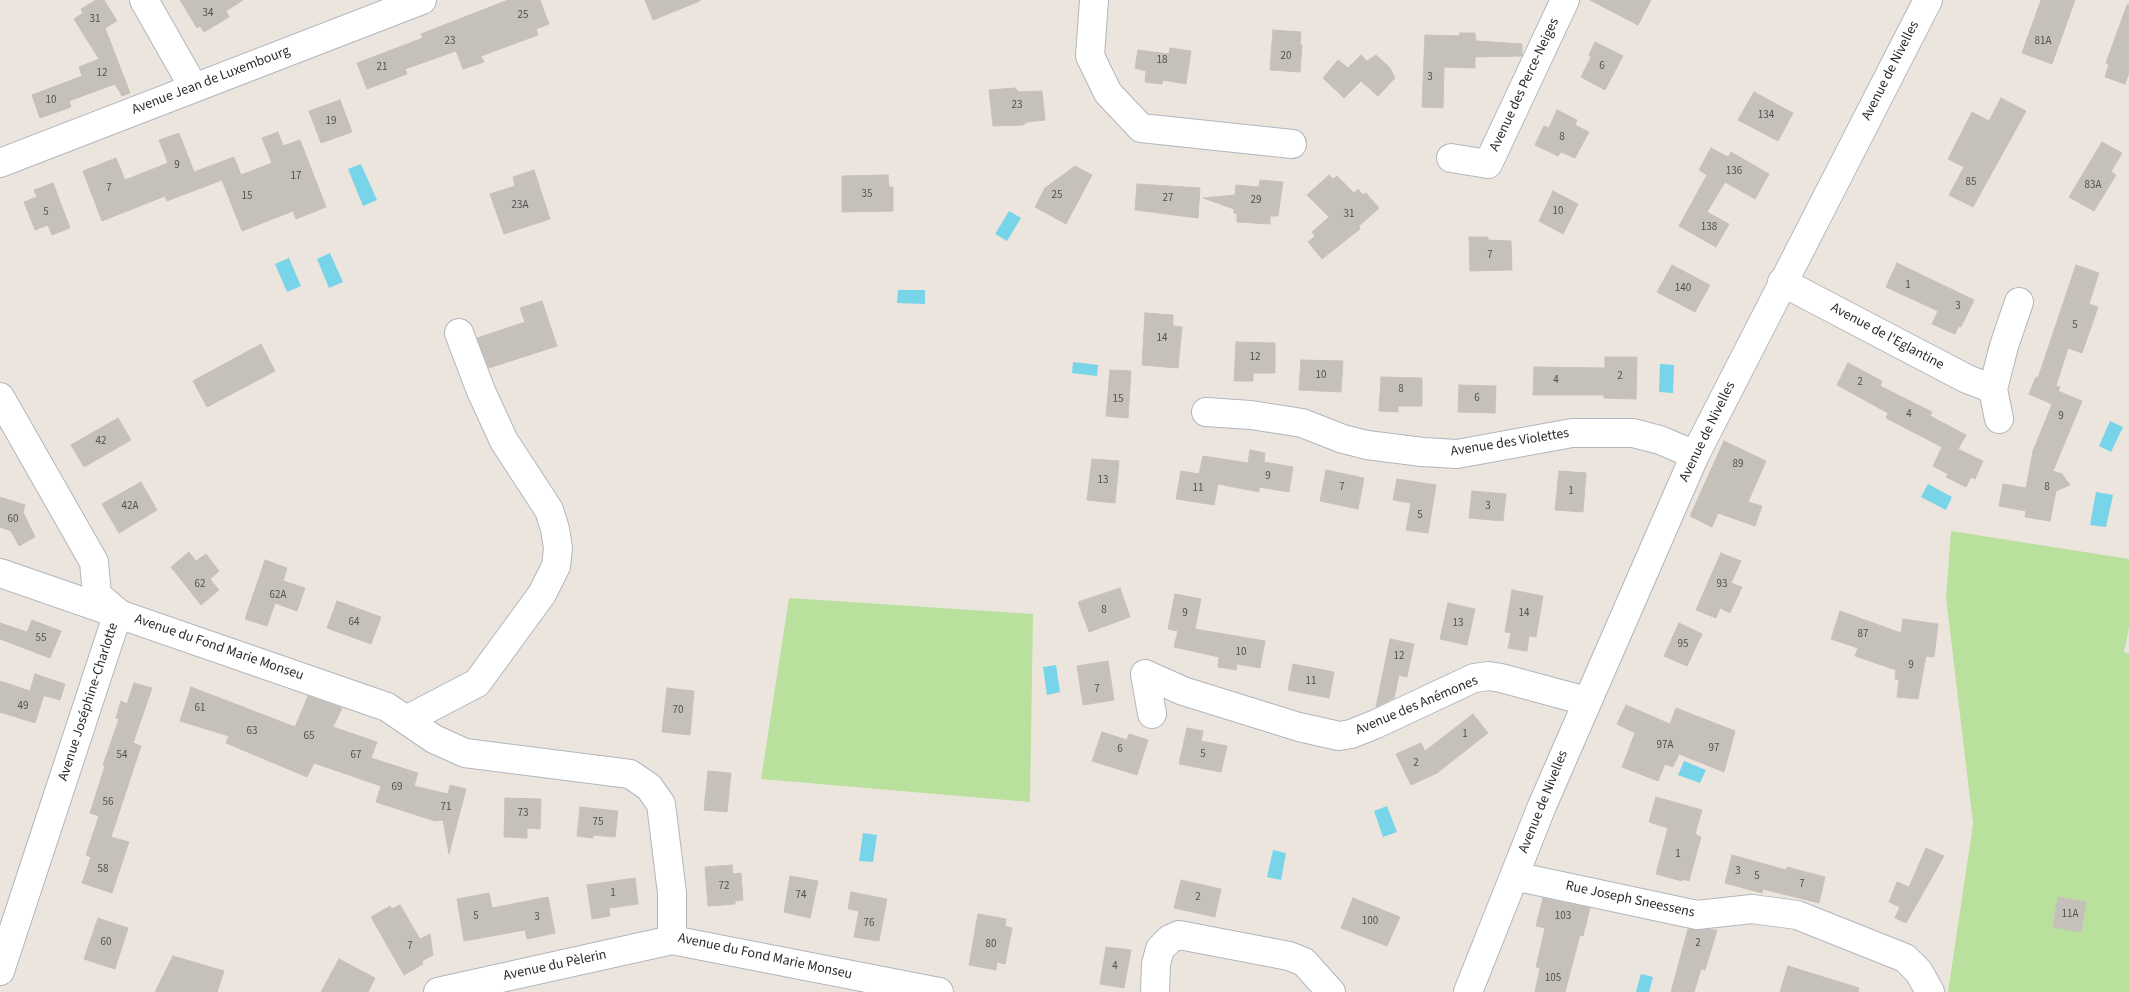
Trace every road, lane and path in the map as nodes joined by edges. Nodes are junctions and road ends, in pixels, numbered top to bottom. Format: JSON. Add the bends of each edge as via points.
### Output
{"nodes":[{"id":1,"x":144,"y":0,"type":"edge"},
{"id":2,"x":422,"y":0,"type":"edge"},
{"id":3,"x":1094,"y":0,"type":"edge"},
{"id":4,"x":1565,"y":0,"type":"edge"},
{"id":5,"x":1928,"y":0,"type":"edge"},
{"id":6,"x":194,"y":88,"type":"junction"},
{"id":7,"x":1292,"y":144,"type":"dead end"},
{"id":8,"x":1451,"y":158,"type":"dead end"},
{"id":9,"x":0,"y":163,"type":"edge"},
{"id":10,"x":1782,"y":282,"type":"junction"},
{"id":11,"x":2019,"y":302,"type":"dead end"},
{"id":12,"x":459,"y":333,"type":"dead end"},
{"id":13,"x":1993,"y":389,"type":"junction"},
{"id":14,"x":0,"y":397,"type":"edge"},
{"id":15,"x":1206,"y":412,"type":"dead end"},
{"id":16,"x":1999,"y":419,"type":"dead end"},
{"id":17,"x":1695,"y":455,"type":"junction"},
{"id":18,"x":0,"y":573,"type":"edge"},
{"id":19,"x":118,"y":613,"type":"junction"},
{"id":20,"x":1586,"y":701,"type":"junction"},
{"id":21,"x":1152,"y":714,"type":"dead end"},
{"id":22,"x":406,"y":720,"type":"junction"},
{"id":23,"x":1514,"y":876,"type":"junction"},
{"id":24,"x":672,"y":940,"type":"junction"},
{"id":25,"x":0,"y":971,"type":"edge"},
{"id":26,"x":438,"y":992,"type":"edge"},
{"id":27,"x":940,"y":992,"type":"edge"},
{"id":28,"x":1155,"y":992,"type":"edge"},
{"id":29,"x":1331,"y":992,"type":"edge"},
{"id":30,"x":1468,"y":992,"type":"edge"},
{"id":31,"x":1930,"y":992,"type":"edge"}],
"edges":[{"from":1,"to":6,"type":"street"},
{"from":2,"to":6,"type":"street","name":"Avenue Jean de Luxembourg"},
{"from":3,"to":7,"type":"street","via":[[1090,56],[1108,94],[1142,128]]},
{"from":4,"to":8,"type":"street","name":"Avenue des Perce-Neiges","via":[[1488,164]]},
{"from":5,"to":10,"type":"street","name":"Avenue de Nivelles"},
{"from":6,"to":9,"type":"street","name":"Avenue Jean de Luxembourg"},
{"from":10,"to":13,"type":"street","name":"Avenue de l'Eglantine","via":[[1967,379]]},
{"from":10,"to":17,"type":"street","name":"Avenue de Nivelles"},
{"from":11,"to":13,"type":"street"},
{"from":12,"to":22,"type":"street","via":[[504,441],[549,510],[557,539],[556,566],[542,594],[477,683]]},
{"from":13,"to":16,"type":"street"},
{"from":14,"to":19,"type":"street","name":"Avenue Joséphine-Charlotte","via":[[94,562],[98,595]]},
{"from":15,"to":17,"type":"street","name":"Avenue des Violettes","via":[[1302,423],[1367,445],[1422,452],[1457,454],[1572,433],[1633,433]]},
{"from":17,"to":20,"type":"street","name":"Avenue de Nivelles"},
{"from":18,"to":19,"type":"street","name":"Avenue du Fond Marie Monseu"},
{"from":19,"to":22,"type":"street","name":"Avenue du Fond Marie Monseu","via":[[339,688],[387,707]]},
{"from":19,"to":25,"type":"street","name":"Avenue Joséphine-Charlotte"},
{"from":20,"to":21,"type":"street","name":"Avenue des Anémones","via":[[1501,678],[1474,678],[1376,724],[1339,736],[1269,718],[1145,674]]},
{"from":20,"to":23,"type":"street","name":"Avenue de Nivelles"},
{"from":22,"to":24,"type":"street","name":"Avenue du Fond Marie Monseu","via":[[434,739],[465,753],[630,774],[650,787],[661,804],[672,893]]},
{"from":23,"to":30,"type":"street","name":"Avenue de Nivelles"},
{"from":23,"to":31,"type":"street","name":"Rue Joseph Sneessens","via":[[1697,915],[1752,909],[1797,915],[1905,958],[1920,972]]},
{"from":24,"to":26,"type":"street","name":"Avenue du Pèlerin"},
{"from":24,"to":27,"type":"street","name":"Avenue du Fond Marie Monseu"},
{"from":28,"to":29,"type":"street","via":[[1160,949],[1179,935],[1304,962]]}]}
